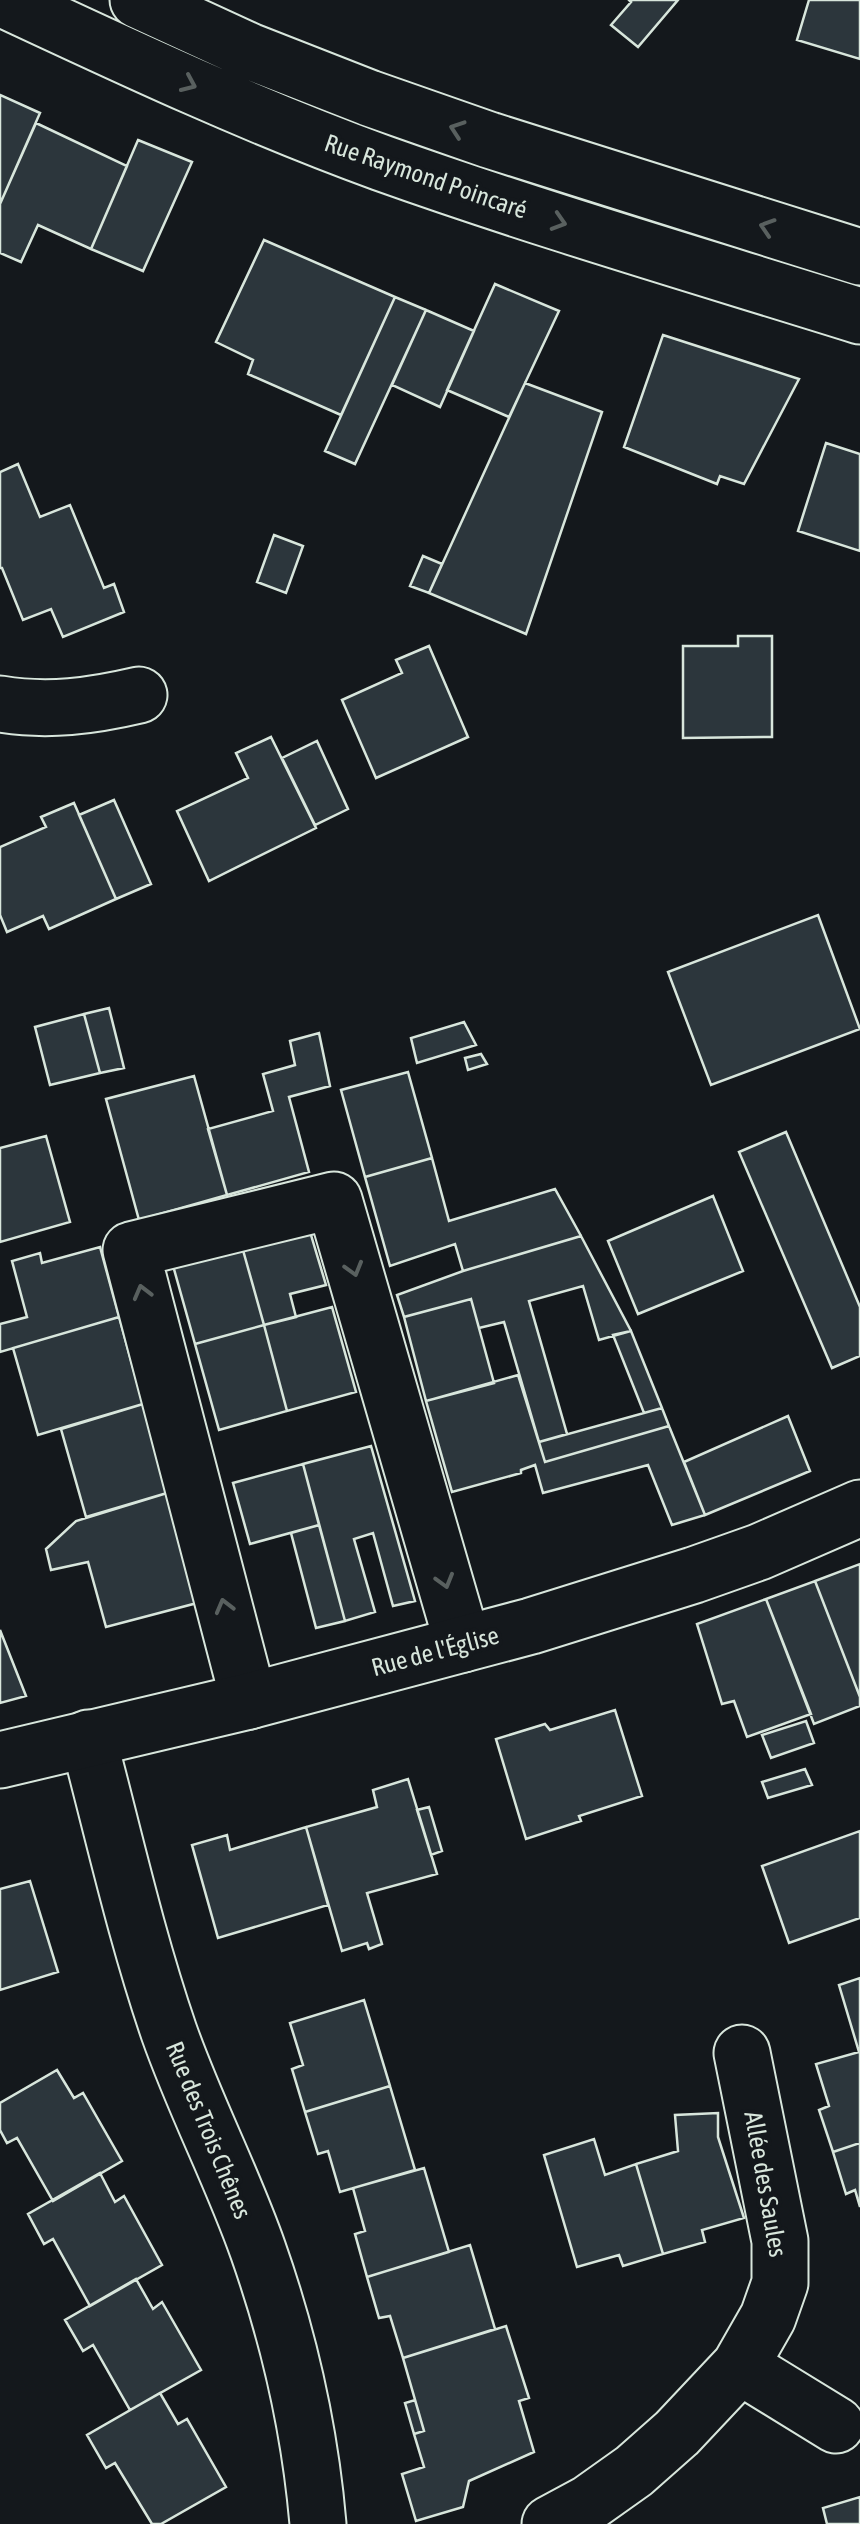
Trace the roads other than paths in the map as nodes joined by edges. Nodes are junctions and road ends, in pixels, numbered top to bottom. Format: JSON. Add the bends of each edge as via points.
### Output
{"nodes":[{"id":1,"x":5,"y":0,"type":"edge"},
{"id":2,"x":144,"y":1,"type":"edge"},
{"id":3,"x":124,"y":56,"type":"junction"},
{"id":4,"x":860,"y":257,"type":"edge"},
{"id":5,"x":860,"y":316,"type":"edge"},
{"id":6,"x":139,"y":695,"type":"dead end"},
{"id":7,"x":0,"y":704,"type":"edge"},
{"id":8,"x":860,"y":1508,"type":"edge"},
{"id":9,"x":464,"y":1644,"type":"junction"},
{"id":10,"x":249,"y":1701,"type":"junction"},
{"id":11,"x":88,"y":1738,"type":"junction"},
{"id":12,"x":0,"y":1760,"type":"edge"},
{"id":13,"x":742,"y":2053,"type":"dead end"},
{"id":14,"x":740,"y":2366,"type":"junction"},
{"id":15,"x":836,"y":2425,"type":"dead end"},
{"id":16,"x":318,"y":2524,"type":"edge"},
{"id":17,"x":550,"y":2524,"type":"edge"}],
"edges":[{"from":1,"to":3,"type":"street","name":"Rue Raymond Poincaré"},
{"from":2,"to":3,"type":"street"},
{"from":4,"to":2,"type":"street","one_way":true,"via":[[400,109]]},
{"from":3,"to":5,"type":"street","name":"Rue Raymond Poincaré","one_way":true,"via":[[381,162]]},
{"from":6,"to":7,"type":"street","via":[[71,708]]},
{"from":8,"to":9,"type":"street","name":"Rue de l'Église","via":[[694,1576]]},
{"from":9,"to":10,"type":"street","name":"Rue de l'Église"},
{"from":10,"to":9,"type":"street","one_way":true,"via":[[131,1250],[334,1200]]},
{"from":10,"to":11,"type":"street","name":"Rue de l'Église"},
{"from":11,"to":12,"type":"street","name":"Rue de l'Église"},
{"from":11,"to":16,"type":"street","name":"Rue des Trois Chênes","via":[[170,2032],[276,2307],[302,2410]]},
{"from":13,"to":14,"type":"street","name":"Allée des Saules","via":[[780,2240],[780,2283]]},
{"from":14,"to":15,"type":"street"},
{"from":14,"to":17,"type":"street","name":"Allée des Saules","via":[[634,2471]]}]}
